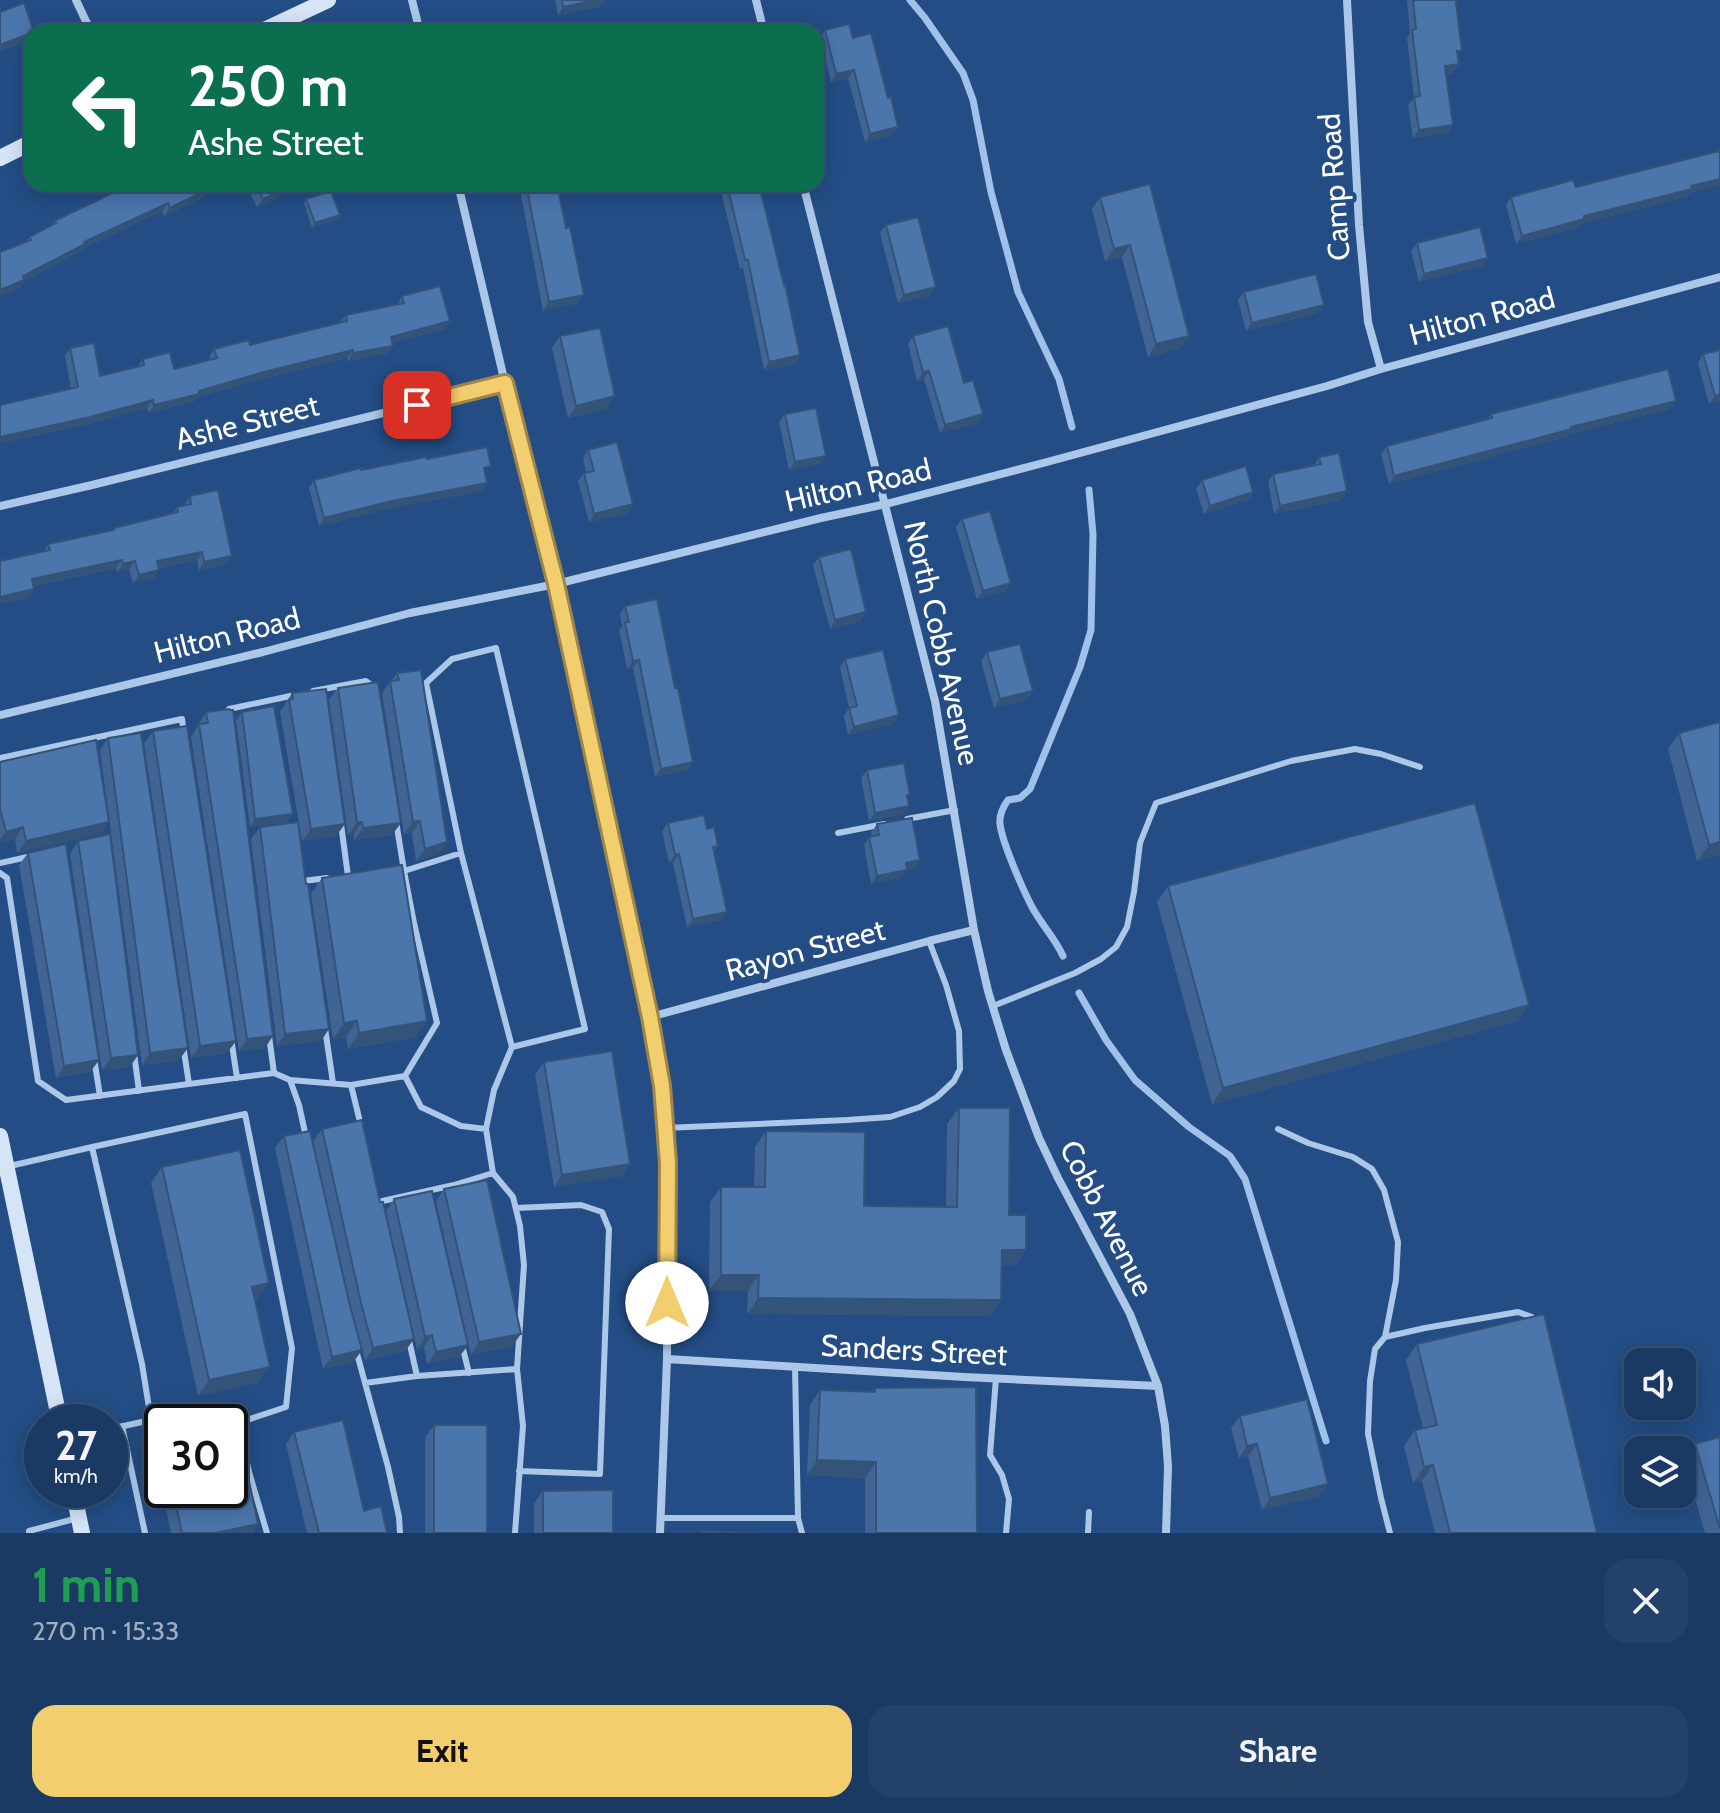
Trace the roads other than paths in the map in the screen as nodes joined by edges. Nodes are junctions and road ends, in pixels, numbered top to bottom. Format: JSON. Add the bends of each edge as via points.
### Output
{"nodes":[{"id":1,"x":76,"y":0,"type":"edge"},
{"id":2,"x":328,"y":0,"type":"edge"},
{"id":3,"x":412,"y":0,"type":"edge"},
{"id":4,"x":756,"y":0,"type":"edge"},
{"id":5,"x":1347,"y":0,"type":"edge"},
{"id":6,"x":87,"y":24,"type":"edge"},
{"id":7,"x":277,"y":24,"type":"edge"},
{"id":8,"x":418,"y":24,"type":"edge"},
{"id":9,"x":762,"y":24,"type":"edge"},
{"id":10,"x":24,"y":146,"type":"edge"},
{"id":11,"x":0,"y":158,"type":"edge"},
{"id":12,"x":460,"y":192,"type":"edge"},
{"id":13,"x":805,"y":192,"type":"edge"},
{"id":14,"x":1720,"y":277,"type":"edge"},
{"id":15,"x":1381,"y":369,"type":"junction"},
{"id":16,"x":505,"y":383,"type":"junction"},
{"id":17,"x":886,"y":504,"type":"junction"},
{"id":18,"x":0,"y":506,"type":"edge"},
{"id":19,"x":556,"y":584,"type":"junction"},
{"id":20,"x":322,"y":690,"type":"junction"},
{"id":21,"x":272,"y":700,"type":"junction"},
{"id":22,"x":377,"y":703,"type":"edge"},
{"id":23,"x":324,"y":705,"type":"edge"},
{"id":24,"x":274,"y":714,"type":"edge"},
{"id":25,"x":0,"y":715,"type":"edge"},
{"id":26,"x":231,"y":725,"type":"edge"},
{"id":27,"x":136,"y":729,"type":"junction"},
{"id":28,"x":184,"y":735,"type":"edge"},
{"id":29,"x":92,"y":738,"type":"junction"},
{"id":30,"x":138,"y":744,"type":"edge"},
{"id":31,"x":94,"y":753,"type":"edge"},
{"id":32,"x":0,"y":758,"type":"edge"},
{"id":33,"x":1420,"y":767,"type":"dead end"},
{"id":34,"x":395,"y":810,"type":"edge"},
{"id":35,"x":955,"y":810,"type":"junction"},
{"id":36,"x":339,"y":814,"type":"edge"},
{"id":37,"x":838,"y":833,"type":"dead end"},
{"id":38,"x":461,"y":853,"type":"junction"},
{"id":39,"x":38,"y":854,"type":"edge"},
{"id":40,"x":0,"y":863,"type":"edge"},
{"id":41,"x":301,"y":868,"type":"edge"},
{"id":42,"x":404,"y":871,"type":"junction"},
{"id":43,"x":390,"y":872,"type":"edge"},
{"id":44,"x":0,"y":873,"type":"edge"},
{"id":45,"x":362,"y":874,"type":"edge"},
{"id":46,"x":348,"y":876,"type":"junction"},
{"id":47,"x":303,"y":881,"type":"junction"},
{"id":48,"x":305,"y":897,"type":"edge"},
{"id":49,"x":974,"y":930,"type":"junction"},
{"id":50,"x":929,"y":941,"type":"junction"},
{"id":51,"x":993,"y":1006,"type":"junction"},
{"id":52,"x":650,"y":1017,"type":"junction"},
{"id":53,"x":324,"y":1021,"type":"edge"},
{"id":54,"x":268,"y":1028,"type":"edge"},
{"id":55,"x":230,"y":1031,"type":"edge"},
{"id":56,"x":182,"y":1037,"type":"edge"},
{"id":57,"x":133,"y":1043,"type":"edge"},
{"id":58,"x":512,"y":1047,"type":"junction"},
{"id":59,"x":93,"y":1049,"type":"edge"},
{"id":60,"x":274,"y":1073,"type":"junction"},
{"id":61,"x":405,"y":1076,"type":"junction"},
{"id":62,"x":237,"y":1078,"type":"junction"},
{"id":63,"x":290,"y":1080,"type":"junction"},
{"id":64,"x":333,"y":1083,"type":"junction"},
{"id":65,"x":189,"y":1084,"type":"junction"},
{"id":66,"x":351,"y":1085,"type":"junction"},
{"id":67,"x":139,"y":1091,"type":"junction"},
{"id":68,"x":100,"y":1096,"type":"junction"},
{"id":69,"x":664,"y":1128,"type":"junction"},
{"id":70,"x":361,"y":1129,"type":"edge"},
{"id":71,"x":486,"y":1129,"type":"junction"},
{"id":72,"x":1278,"y":1129,"type":"dead end"},
{"id":73,"x":0,"y":1136,"type":"edge"},
{"id":74,"x":92,"y":1147,"type":"junction"},
{"id":75,"x":309,"y":1150,"type":"edge"},
{"id":76,"x":7,"y":1167,"type":"junction"},
{"id":77,"x":493,"y":1173,"type":"junction"},
{"id":78,"x":374,"y":1187,"type":"edge"},
{"id":79,"x":427,"y":1190,"type":"junction"},
{"id":80,"x":7,"y":1201,"type":"edge"},
{"id":81,"x":378,"y":1202,"type":"junction"},
{"id":82,"x":430,"y":1206,"type":"edge"},
{"id":83,"x":516,"y":1208,"type":"junction"},
{"id":84,"x":381,"y":1217,"type":"edge"},
{"id":85,"x":407,"y":1332,"type":"edge"},
{"id":86,"x":1542,"y":1333,"type":"edge"},
{"id":87,"x":1385,"y":1337,"type":"junction"},
{"id":88,"x":462,"y":1342,"type":"edge"},
{"id":89,"x":354,"y":1344,"type":"edge"},
{"id":90,"x":667,"y":1359,"type":"junction"},
{"id":91,"x":795,"y":1367,"type":"junction"},
{"id":92,"x":517,"y":1369,"type":"junction"},
{"id":93,"x":469,"y":1373,"type":"junction"},
{"id":94,"x":417,"y":1376,"type":"junction"},
{"id":95,"x":996,"y":1378,"type":"junction"},
{"id":96,"x":365,"y":1383,"type":"junction"},
{"id":97,"x":1158,"y":1386,"type":"junction"},
{"id":98,"x":56,"y":1404,"type":"edge"},
{"id":99,"x":148,"y":1404,"type":"edge"},
{"id":100,"x":248,"y":1419,"type":"edge"},
{"id":101,"x":128,"y":1454,"type":"edge"},
{"id":102,"x":248,"y":1469,"type":"edge"},
{"id":103,"x":519,"y":1471,"type":"junction"},
{"id":104,"x":1089,"y":1512,"type":"dead end"},
{"id":105,"x":661,"y":1518,"type":"junction"},
{"id":106,"x":798,"y":1518,"type":"junction"},
{"id":107,"x":80,"y":1526,"type":"edge"},
{"id":108,"x":29,"y":1533,"type":"edge"},
{"id":109,"x":145,"y":1533,"type":"edge"},
{"id":110,"x":267,"y":1533,"type":"edge"},
{"id":111,"x":400,"y":1533,"type":"edge"},
{"id":112,"x":515,"y":1533,"type":"edge"},
{"id":113,"x":660,"y":1533,"type":"edge"},
{"id":114,"x":802,"y":1533,"type":"edge"},
{"id":115,"x":1006,"y":1533,"type":"edge"},
{"id":116,"x":1088,"y":1533,"type":"edge"},
{"id":117,"x":1166,"y":1533,"type":"edge"},
{"id":118,"x":1390,"y":1533,"type":"edge"}],
"edges":[{"from":1,"to":6,"type":"street"},
{"from":2,"to":7,"type":"street"},
{"from":3,"to":8,"type":"street"},
{"from":4,"to":9,"type":"street"},
{"from":5,"to":15,"type":"street","name":"Camp Road","via":[[1359,225],[1368,322]]},
{"from":10,"to":11,"type":"street"},
{"from":12,"to":16,"type":"street"},
{"from":13,"to":17,"type":"street","name":"North Cobb Avenue"},
{"from":14,"to":15,"type":"street","name":"Hilton Road"},
{"from":15,"to":17,"type":"street","name":"Hilton Road"},
{"from":16,"to":18,"type":"street","name":"Ashe Street"},
{"from":16,"to":19,"type":"street"},
{"from":17,"to":19,"type":"street","name":"Hilton Road"},
{"from":17,"to":35,"type":"street","name":"North Cobb Avenue","via":[[935,701]]},
{"from":19,"to":25,"type":"street","name":"Hilton Road","via":[[410,613]]},
{"from":19,"to":52,"type":"street"},
{"from":20,"to":21,"type":"lane"},
{"from":20,"to":22,"type":"lane","via":[[366,681],[375,688]]},
{"from":20,"to":23,"type":"lane"},
{"from":21,"to":24,"type":"lane"},
{"from":21,"to":26,"type":"lane","via":[[229,709]]},
{"from":27,"to":28,"type":"lane","via":[[182,719]]},
{"from":27,"to":29,"type":"lane"},
{"from":27,"to":30,"type":"lane"},
{"from":29,"to":31,"type":"lane"},
{"from":29,"to":32,"type":"lane"},
{"from":33,"to":51,"type":"lane","via":[[1355,749],[1291,761],[1156,803],[1140,843],[1127,927],[1116,947],[1075,973]]},
{"from":34,"to":42,"type":"lane"},
{"from":35,"to":37,"type":"lane"},
{"from":35,"to":49,"type":"street","name":"North Cobb Avenue"},
{"from":36,"to":46,"type":"lane"},
{"from":38,"to":42,"type":"lane"},
{"from":38,"to":58,"type":"lane"},
{"from":38,"to":58,"type":"lane","via":[[426,683],[452,659],[496,648],[585,1029]]},
{"from":39,"to":40,"type":"lane"},
{"from":41,"to":47,"type":"lane"},
{"from":42,"to":43,"type":"lane"},
{"from":42,"to":61,"type":"lane","via":[[437,1023]]},
{"from":44,"to":68,"type":"lane","via":[[7,878],[38,1081],[66,1100]]},
{"from":45,"to":46,"type":"lane"},
{"from":46,"to":47,"type":"lane"},
{"from":47,"to":48,"type":"lane"},
{"from":49,"to":50,"type":"street","name":"Rayon Street"},
{"from":49,"to":51,"type":"street","name":"Cobb Avenue"},
{"from":50,"to":52,"type":"street","name":"Rayon Street"},
{"from":50,"to":69,"type":"lane","via":[[959,1031],[960,1069],[937,1097],[890,1117]]},
{"from":51,"to":97,"type":"street","name":"Cobb Avenue","via":[[1039,1138],[1130,1314]]},
{"from":52,"to":69,"type":"street"},
{"from":53,"to":64,"type":"lane"},
{"from":54,"to":60,"type":"lane"},
{"from":55,"to":62,"type":"lane"},
{"from":56,"to":65,"type":"lane"},
{"from":57,"to":67,"type":"lane"},
{"from":58,"to":71,"type":"lane","via":[[494,1090]]},
{"from":59,"to":68,"type":"lane"},
{"from":60,"to":62,"type":"lane"},
{"from":60,"to":63,"type":"lane"},
{"from":61,"to":66,"type":"lane"},
{"from":61,"to":71,"type":"lane","via":[[421,1107],[461,1126]]},
{"from":62,"to":65,"type":"lane"},
{"from":63,"to":64,"type":"lane"},
{"from":63,"to":75,"type":"lane"},
{"from":64,"to":66,"type":"lane"},
{"from":65,"to":67,"type":"lane"},
{"from":66,"to":70,"type":"lane"},
{"from":67,"to":68,"type":"lane"},
{"from":69,"to":90,"type":"street"},
{"from":71,"to":77,"type":"lane"},
{"from":72,"to":87,"type":"lane","via":[[1353,1157],[1372,1169],[1384,1190],[1398,1242]]},
{"from":73,"to":76,"type":"street"},
{"from":74,"to":76,"type":"lane"},
{"from":74,"to":99,"type":"lane"},
{"from":74,"to":100,"type":"lane","via":[[245,1114],[292,1348],[286,1407]]},
{"from":76,"to":80,"type":"street"},
{"from":77,"to":79,"type":"lane"},
{"from":77,"to":83,"type":"lane"},
{"from":78,"to":81,"type":"lane"},
{"from":79,"to":81,"type":"lane"},
{"from":79,"to":82,"type":"lane"},
{"from":80,"to":98,"type":"street"},
{"from":81,"to":84,"type":"lane"},
{"from":83,"to":92,"type":"lane","via":[[524,1265]]},
{"from":83,"to":103,"type":"lane","via":[[581,1205],[602,1212],[609,1229],[600,1474]]},
{"from":85,"to":94,"type":"lane"},
{"from":86,"to":87,"type":"lane","via":[[1532,1317],[1518,1312]]},
{"from":87,"to":118,"type":"lane","via":[[1375,1349],[1368,1434]]},
{"from":88,"to":93,"type":"lane"},
{"from":89,"to":96,"type":"lane"},
{"from":90,"to":91,"type":"street","name":"Sanders Street"},
{"from":90,"to":105,"type":"street"},
{"from":91,"to":95,"type":"street","name":"Sanders Street"},
{"from":91,"to":106,"type":"lane"},
{"from":92,"to":93,"type":"lane"},
{"from":92,"to":103,"type":"lane","via":[[523,1426]]},
{"from":93,"to":94,"type":"lane"},
{"from":94,"to":96,"type":"lane"},
{"from":95,"to":97,"type":"street","name":"Sanders Street"},
{"from":95,"to":115,"type":"lane","via":[[990,1455],[1009,1499]]},
{"from":96,"to":111,"type":"lane"},
{"from":97,"to":117,"type":"street","name":"Cobb Avenue","via":[[1168,1466]]},
{"from":101,"to":109,"type":"lane"},
{"from":102,"to":110,"type":"lane"},
{"from":103,"to":112,"type":"lane"},
{"from":104,"to":116,"type":"lane"},
{"from":105,"to":106,"type":"lane"},
{"from":105,"to":113,"type":"street"},
{"from":106,"to":114,"type":"lane"},
{"from":107,"to":108,"type":"lane"}]}
